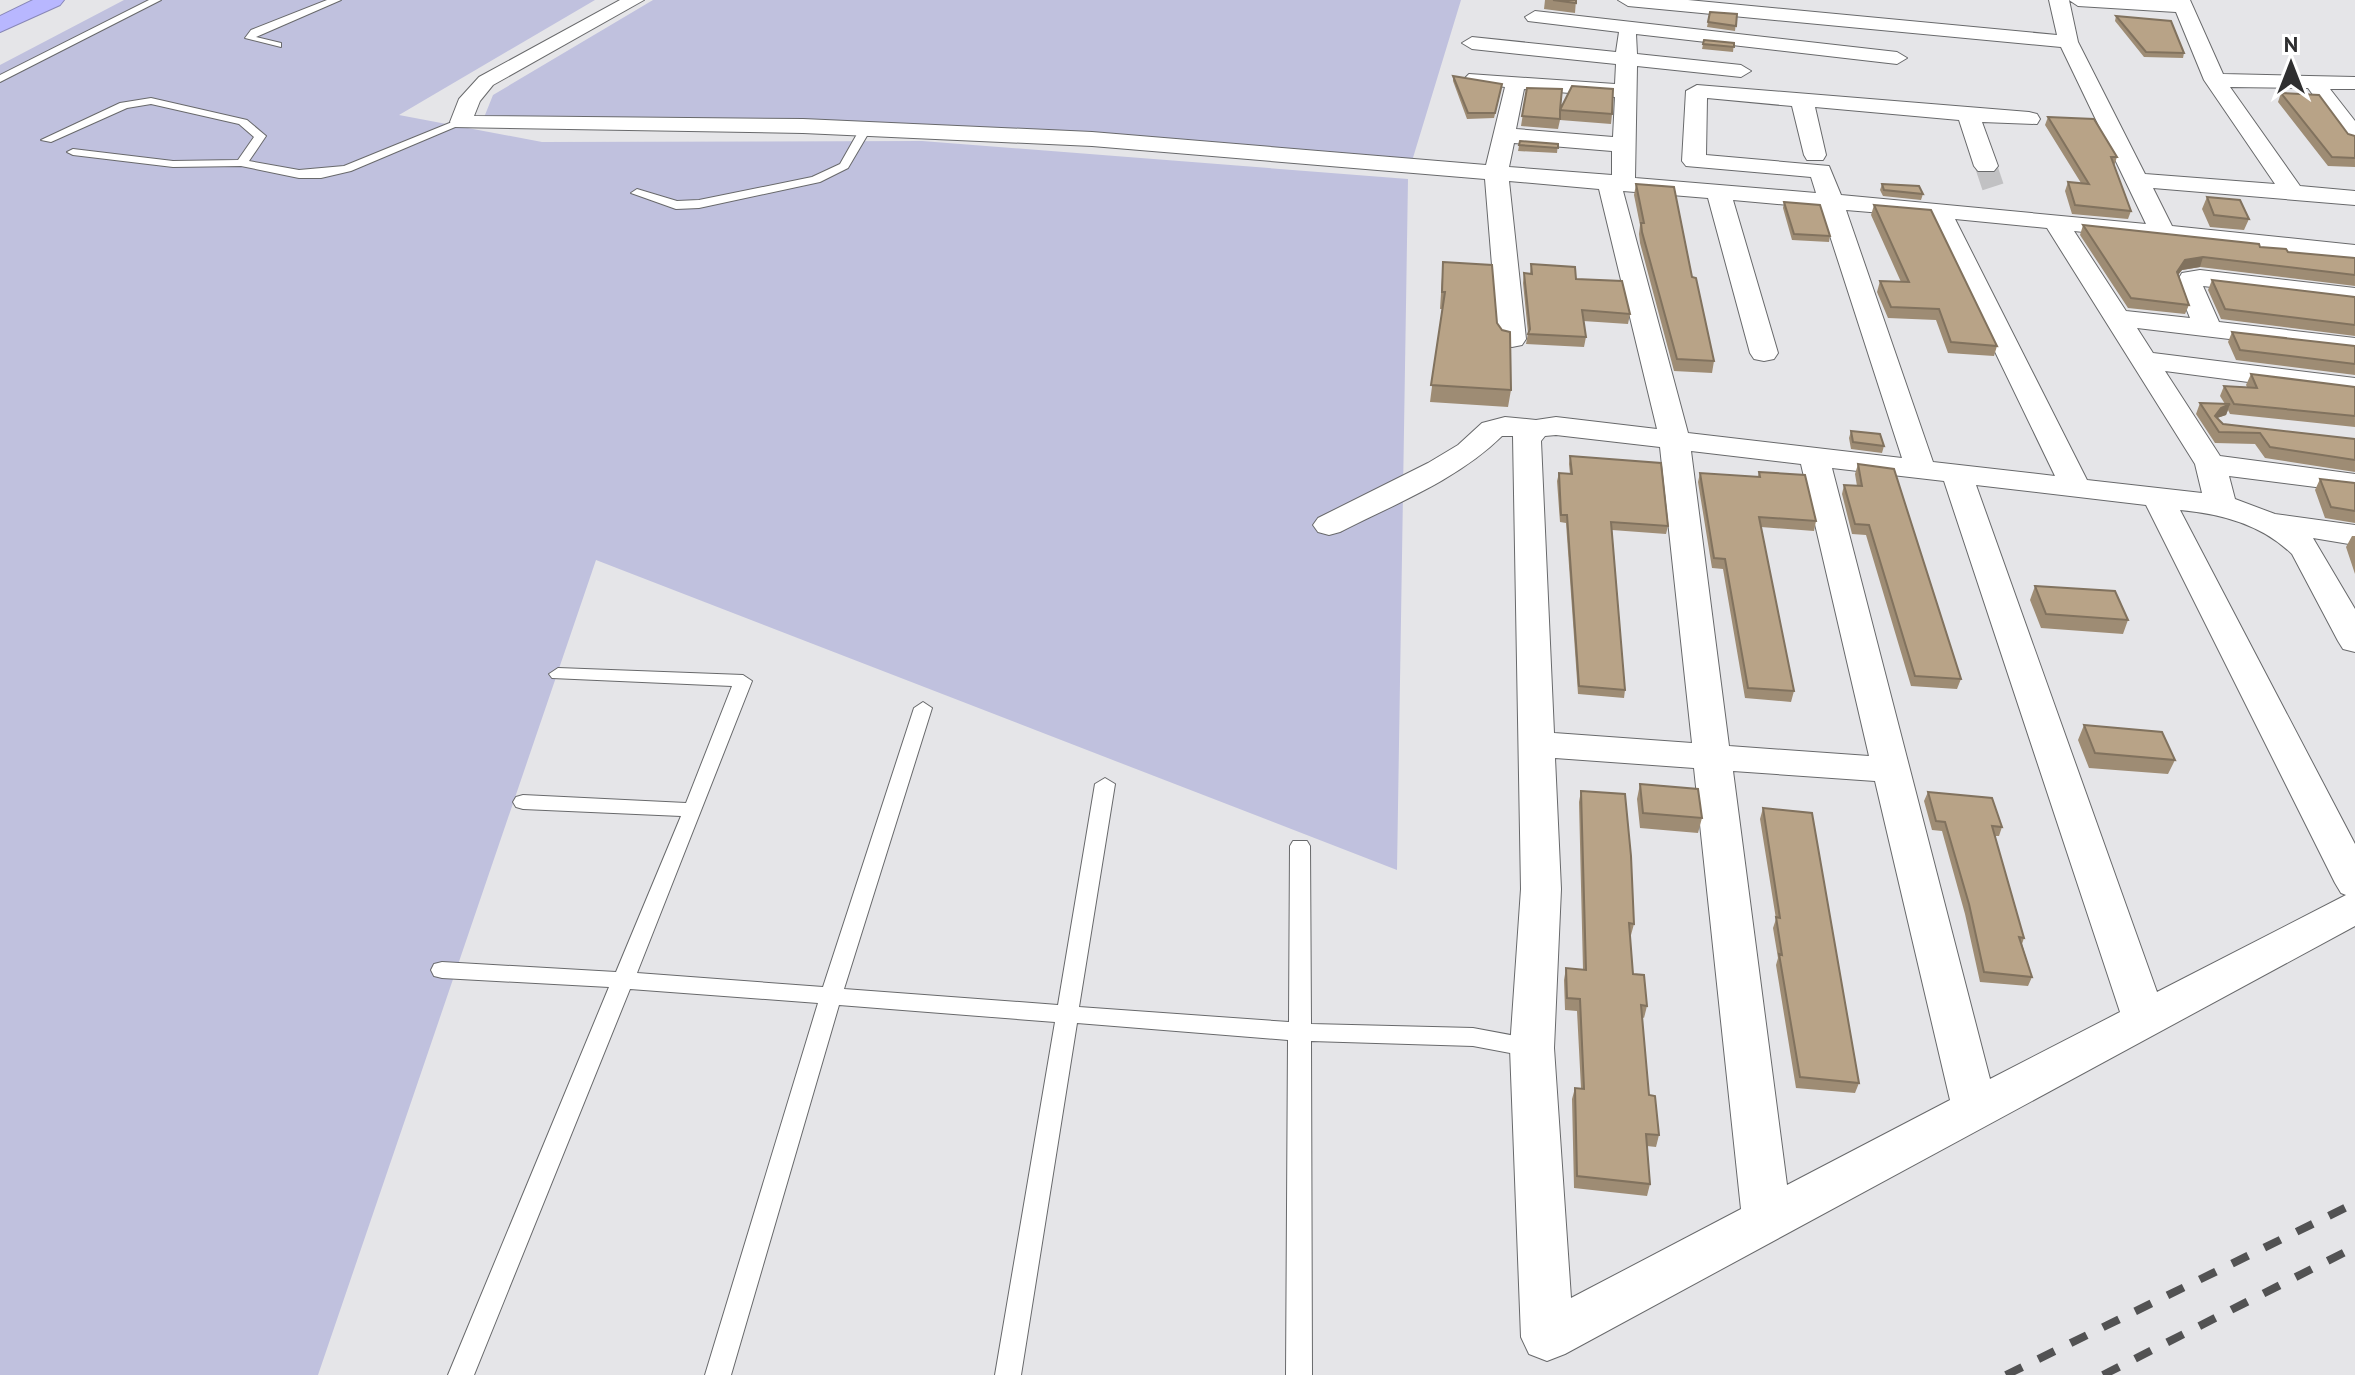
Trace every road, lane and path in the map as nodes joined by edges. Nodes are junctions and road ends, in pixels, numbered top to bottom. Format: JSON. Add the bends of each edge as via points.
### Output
{"nodes":[{"id":1,"x":52,"y":0,"type":"edge"},
{"id":2,"x":156,"y":0,"type":"edge"},
{"id":3,"x":336,"y":0,"type":"edge"},
{"id":4,"x":634,"y":0,"type":"edge"},
{"id":5,"x":1626,"y":0,"type":"edge"},
{"id":6,"x":2059,"y":0,"type":"edge"},
{"id":7,"x":2078,"y":0,"type":"edge"},
{"id":8,"x":2182,"y":4,"type":"edge"},
{"id":9,"x":1536,"y":9,"type":"edge"},
{"id":10,"x":0,"y":25,"type":"edge"},
{"id":11,"x":1627,"y":27,"type":"junction"},
{"id":12,"x":2068,"y":42,"type":"junction"},
{"id":13,"x":1472,"y":43,"type":"dead end"},
{"id":14,"x":277,"y":45,"type":"dead end"},
{"id":15,"x":1532,"y":49,"type":"junction"},
{"id":16,"x":1897,"y":58,"type":"dead end"},
{"id":17,"x":1627,"y":59,"type":"junction"},
{"id":18,"x":1766,"y":74,"type":"dead end"},
{"id":19,"x":1476,"y":78,"type":"edge"},
{"id":20,"x":0,"y":79,"type":"edge"},
{"id":21,"x":2215,"y":80,"type":"junction"},
{"id":22,"x":1827,"y":81,"type":"dead end"},
{"id":23,"x":2314,"y":82,"type":"junction"},
{"id":24,"x":2355,"y":83,"type":"edge"},
{"id":25,"x":1514,"y":89,"type":"dead end"},
{"id":26,"x":1626,"y":91,"type":"junction"},
{"id":27,"x":1802,"y":100,"type":"junction"},
{"id":28,"x":2013,"y":100,"type":"dead end"},
{"id":29,"x":1968,"y":114,"type":"junction"},
{"id":30,"x":2029,"y":119,"type":"dead end"},
{"id":31,"x":461,"y":122,"type":"junction"},
{"id":32,"x":865,"y":129,"type":"junction"},
{"id":33,"x":1504,"y":135,"type":"junction"},
{"id":34,"x":2355,"y":136,"type":"edge"},
{"id":35,"x":47,"y":140,"type":"dead end"},
{"id":36,"x":1625,"y":145,"type":"junction"},
{"id":37,"x":73,"y":152,"type":"dead end"},
{"id":38,"x":1815,"y":155,"type":"dead end"},
{"id":39,"x":241,"y":163,"type":"junction"},
{"id":40,"x":1496,"y":172,"type":"junction"},
{"id":41,"x":2138,"y":180,"type":"junction"},
{"id":42,"x":1616,"y":182,"type":"junction"},
{"id":43,"x":1718,"y":191,"type":"junction"},
{"id":44,"x":637,"y":193,"type":"dead end"},
{"id":45,"x":2293,"y":193,"type":"junction"},
{"id":46,"x":2355,"y":198,"type":"edge"},
{"id":47,"x":1831,"y":201,"type":"junction"},
{"id":48,"x":1939,"y":211,"type":"junction"},
{"id":49,"x":2005,"y":216,"type":"junction"},
{"id":50,"x":2055,"y":221,"type":"junction"},
{"id":51,"x":2163,"y":232,"type":"junction"},
{"id":52,"x":2355,"y":253,"type":"edge"},
{"id":53,"x":2355,"y":296,"type":"edge"},
{"id":54,"x":2117,"y":318,"type":"junction"},
{"id":55,"x":2208,"y":329,"type":"junction"},
{"id":56,"x":1512,"y":339,"type":"edge"},
{"id":57,"x":2355,"y":346,"type":"edge"},
{"id":58,"x":1764,"y":353,"type":"dead end"},
{"id":59,"x":2143,"y":360,"type":"junction"},
{"id":60,"x":2355,"y":387,"type":"edge"},
{"id":61,"x":1536,"y":429,"type":"junction"},
{"id":62,"x":1674,"y":438,"type":"junction"},
{"id":63,"x":1814,"y":455,"type":"junction"},
{"id":64,"x":2210,"y":464,"type":"junction"},
{"id":65,"x":1938,"y":470,"type":"junction"},
{"id":66,"x":2355,"y":483,"type":"edge"},
{"id":67,"x":2075,"y":486,"type":"junction"},
{"id":68,"x":2157,"y":496,"type":"junction"},
{"id":69,"x":2221,"y":505,"type":"junction"},
{"id":70,"x":2274,"y":523,"type":"junction"},
{"id":71,"x":1329,"y":525,"type":"dead end"},
{"id":72,"x":2355,"y":535,"type":"edge"},
{"id":73,"x":2342,"y":594,"type":"edge"},
{"id":74,"x":2355,"y":641,"type":"edge"},
{"id":75,"x":558,"y":674,"type":"dead end"},
{"id":76,"x":923,"y":708,"type":"dead end"},
{"id":77,"x":1537,"y":744,"type":"junction"},
{"id":78,"x":1712,"y":756,"type":"junction"},
{"id":79,"x":1891,"y":770,"type":"junction"},
{"id":80,"x":1105,"y":784,"type":"dead end"},
{"id":81,"x":523,"y":802,"type":"dead end"},
{"id":82,"x":693,"y":810,"type":"junction"},
{"id":83,"x":2344,"y":837,"type":"edge"},
{"id":84,"x":1300,"y":846,"type":"dead end"},
{"id":85,"x":2355,"y":883,"type":"edge"},
{"id":86,"x":2355,"y":907,"type":"edge"},
{"id":87,"x":442,"y":970,"type":"dead end"},
{"id":88,"x":621,"y":980,"type":"junction"},
{"id":89,"x":831,"y":996,"type":"junction"},
{"id":90,"x":1068,"y":1015,"type":"junction"},
{"id":91,"x":2144,"y":1019,"type":"junction"},
{"id":92,"x":1301,"y":1032,"type":"junction"},
{"id":93,"x":1532,"y":1048,"type":"junction"},
{"id":94,"x":1975,"y":1109,"type":"junction"},
{"id":95,"x":1767,"y":1219,"type":"junction"},
{"id":96,"x":461,"y":1375,"type":"edge"},
{"id":97,"x":718,"y":1375,"type":"edge"},
{"id":98,"x":1008,"y":1375,"type":"edge"},
{"id":99,"x":1299,"y":1375,"type":"edge"}],
"edges":[{"from":1,"to":10,"type":"highway"},
{"from":2,"to":20,"type":"lane"},
{"from":3,"to":14,"type":"lane","via":[[250,38]]},
{"from":4,"to":31,"type":"street","via":[[486,81],[470,99]]},
{"from":5,"to":11,"type":"street"},
{"from":5,"to":12,"type":"street"},
{"from":6,"to":12,"type":"street"},
{"from":7,"to":8,"type":"street"},
{"from":8,"to":21,"type":"street"},
{"from":9,"to":11,"type":"street"},
{"from":9,"to":15,"type":"street"},
{"from":11,"to":16,"type":"street"},
{"from":11,"to":17,"type":"street"},
{"from":12,"to":41,"type":"street"},
{"from":13,"to":15,"type":"street"},
{"from":15,"to":17,"type":"street"},
{"from":17,"to":18,"type":"street"},
{"from":17,"to":26,"type":"street"},
{"from":19,"to":26,"type":"street"},
{"from":21,"to":23,"type":"street"},
{"from":21,"to":45,"type":"street"},
{"from":22,"to":28,"type":"street"},
{"from":23,"to":24,"type":"street"},
{"from":23,"to":34,"type":"street"},
{"from":25,"to":33,"type":"street"},
{"from":26,"to":36,"type":"street"},
{"from":27,"to":29,"type":"street"},
{"from":27,"to":38,"type":"street"},
{"from":27,"to":47,"type":"street","via":[[1697,91],[1694,161],[1821,171]]},
{"from":29,"to":30,"type":"street"},
{"from":29,"to":49,"type":"street"},
{"from":31,"to":32,"type":"street"},
{"from":31,"to":39,"type":"lane","via":[[347,169],[321,174]]},
{"from":32,"to":40,"type":"street","via":[[1092,139]]},
{"from":32,"to":44,"type":"lane","via":[[844,166],[816,180],[699,204],[658,202]]},
{"from":33,"to":36,"type":"street"},
{"from":33,"to":40,"type":"street"},
{"from":35,"to":39,"type":"lane","via":[[124,105],[151,101],[243,122],[260,136]]},
{"from":36,"to":42,"type":"street"},
{"from":37,"to":39,"type":"lane","via":[[173,164]]},
{"from":40,"to":42,"type":"street"},
{"from":40,"to":56,"type":"street"},
{"from":41,"to":45,"type":"street"},
{"from":41,"to":51,"type":"street"},
{"from":42,"to":43,"type":"street"},
{"from":42,"to":62,"type":"street"},
{"from":43,"to":47,"type":"street"},
{"from":43,"to":58,"type":"street"},
{"from":45,"to":46,"type":"street"},
{"from":47,"to":48,"type":"street"},
{"from":47,"to":65,"type":"street"},
{"from":48,"to":49,"type":"street"},
{"from":48,"to":67,"type":"street"},
{"from":49,"to":50,"type":"street"},
{"from":50,"to":51,"type":"street"},
{"from":50,"to":54,"type":"street"},
{"from":51,"to":52,"type":"street"},
{"from":53,"to":55,"type":"street","via":[[2191,279]]},
{"from":54,"to":55,"type":"street"},
{"from":54,"to":59,"type":"street"},
{"from":55,"to":57,"type":"street"},
{"from":59,"to":60,"type":"street"},
{"from":59,"to":64,"type":"street"},
{"from":61,"to":62,"type":"street","via":[[1556,426]]},
{"from":61,"to":71,"type":"street","via":[[1492,429],[1439,470]]},
{"from":61,"to":77,"type":"street","via":[[1526,439]]},
{"from":62,"to":63,"type":"street"},
{"from":62,"to":78,"type":"street"},
{"from":63,"to":65,"type":"street"},
{"from":63,"to":79,"type":"street"},
{"from":64,"to":66,"type":"street"},
{"from":64,"to":69,"type":"street"},
{"from":65,"to":67,"type":"street"},
{"from":65,"to":91,"type":"street"},
{"from":67,"to":68,"type":"street"},
{"from":68,"to":69,"type":"street"},
{"from":68,"to":83,"type":"street"},
{"from":69,"to":70,"type":"street"},
{"from":70,"to":72,"type":"street"},
{"from":70,"to":73,"type":"street","via":[[2306,549]]},
{"from":73,"to":74,"type":"street"},
{"from":75,"to":82,"type":"lane","via":[[743,681]]},
{"from":76,"to":89,"type":"lane"},
{"from":77,"to":78,"type":"street"},
{"from":77,"to":93,"type":"street","via":[[1541,889]]},
{"from":78,"to":79,"type":"street"},
{"from":78,"to":95,"type":"street"},
{"from":79,"to":94,"type":"street"},
{"from":80,"to":90,"type":"lane"},
{"from":81,"to":82,"type":"lane"},
{"from":82,"to":88,"type":"lane"},
{"from":83,"to":85,"type":"street"},
{"from":84,"to":92,"type":"lane"},
{"from":86,"to":91,"type":"street"},
{"from":87,"to":88,"type":"lane"},
{"from":88,"to":89,"type":"lane"},
{"from":88,"to":96,"type":"lane"},
{"from":89,"to":90,"type":"lane"},
{"from":89,"to":97,"type":"lane"},
{"from":90,"to":92,"type":"lane"},
{"from":90,"to":98,"type":"lane"},
{"from":91,"to":94,"type":"street"},
{"from":92,"to":93,"type":"lane","via":[[1473,1037]]},
{"from":92,"to":99,"type":"lane"},
{"from":93,"to":95,"type":"street","via":[[1547,1337]]},
{"from":94,"to":95,"type":"street"}]}
